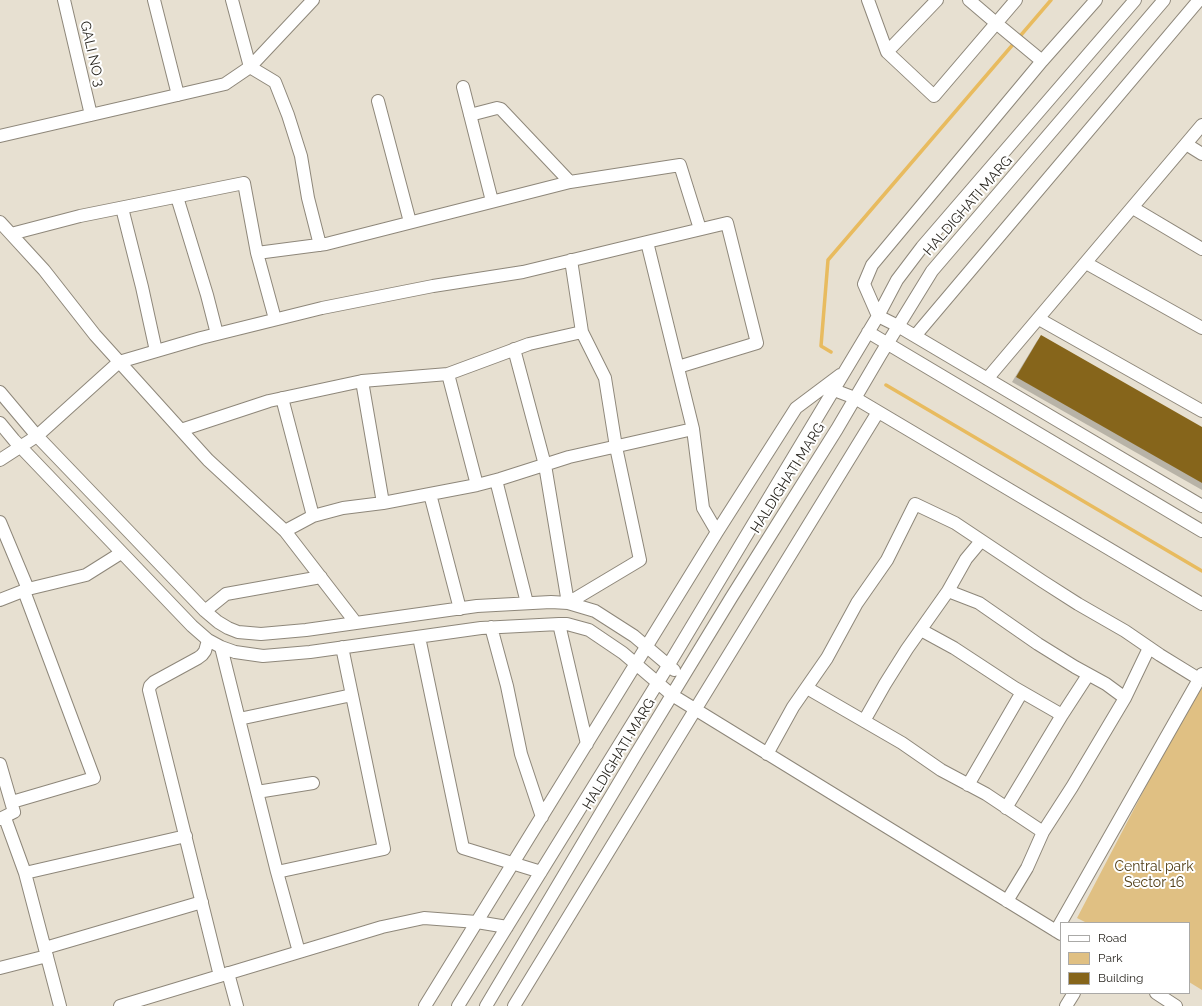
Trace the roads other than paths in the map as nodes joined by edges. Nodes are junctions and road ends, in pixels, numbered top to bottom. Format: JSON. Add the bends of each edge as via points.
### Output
{"nodes":[{"id":1,"x":64,"y":0,"type":"edge"},
{"id":2,"x":154,"y":0,"type":"edge"},
{"id":3,"x":232,"y":0,"type":"edge"},
{"id":4,"x":303,"y":0,"type":"edge"},
{"id":5,"x":313,"y":0,"type":"edge"},
{"id":6,"x":868,"y":0,"type":"edge"},
{"id":7,"x":937,"y":0,"type":"edge"},
{"id":8,"x":969,"y":0,"type":"edge"},
{"id":9,"x":1016,"y":0,"type":"edge"},
{"id":10,"x":1096,"y":0,"type":"edge"},
{"id":11,"x":1135,"y":0,"type":"edge"},
{"id":12,"x":1164,"y":0,"type":"edge"},
{"id":13,"x":1199,"y":0,"type":"edge"},
{"id":14,"x":302,"y":12,"type":"junction"},
{"id":15,"x":996,"y":23,"type":"junction"},
{"id":16,"x":887,"y":52,"type":"junction"},
{"id":17,"x":1042,"y":61,"type":"junction"},
{"id":18,"x":250,"y":67,"type":"junction"},
{"id":19,"x":463,"y":87,"type":"dead end"},
{"id":20,"x":178,"y":95,"type":"junction"},
{"id":21,"x":378,"y":101,"type":"dead end"},
{"id":22,"x":91,"y":115,"type":"junction"},
{"id":23,"x":470,"y":115,"type":"junction"},
{"id":24,"x":1202,"y":125,"type":"edge"},
{"id":25,"x":0,"y":136,"type":"edge"},
{"id":26,"x":1186,"y":144,"type":"junction"},
{"id":27,"x":1202,"y":154,"type":"edge"},
{"id":28,"x":570,"y":182,"type":"junction"},
{"id":29,"x":177,"y":197,"type":"junction"},
{"id":30,"x":492,"y":201,"type":"junction"},
{"id":31,"x":122,"y":208,"type":"junction"},
{"id":32,"x":1133,"y":208,"type":"junction"},
{"id":33,"x":0,"y":222,"type":"edge"},
{"id":34,"x":410,"y":222,"type":"junction"},
{"id":35,"x":700,"y":229,"type":"junction"},
{"id":36,"x":11,"y":234,"type":"junction"},
{"id":37,"x":647,"y":242,"type":"junction"},
{"id":38,"x":320,"y":245,"type":"junction"},
{"id":39,"x":1202,"y":249,"type":"edge"},
{"id":40,"x":257,"y":252,"type":"junction"},
{"id":41,"x":571,"y":260,"type":"junction"},
{"id":42,"x":1086,"y":263,"type":"junction"},
{"id":43,"x":878,"y":316,"type":"junction"},
{"id":44,"x":275,"y":319,"type":"junction"},
{"id":45,"x":1038,"y":319,"type":"junction"},
{"id":46,"x":898,"y":326,"type":"junction"},
{"id":47,"x":1202,"y":328,"type":"edge"},
{"id":48,"x":582,"y":332,"type":"junction"},
{"id":49,"x":868,"y":332,"type":"junction"},
{"id":50,"x":217,"y":334,"type":"junction"},
{"id":51,"x":915,"y":336,"type":"junction"},
{"id":52,"x":887,"y":343,"type":"junction"},
{"id":53,"x":514,"y":349,"type":"junction"},
{"id":54,"x":156,"y":351,"type":"junction"},
{"id":55,"x":119,"y":362,"type":"junction"},
{"id":56,"x":678,"y":367,"type":"junction"},
{"id":57,"x":845,"y":371,"type":"junction"},
{"id":58,"x":448,"y":374,"type":"junction"},
{"id":59,"x":988,"y":379,"type":"junction"},
{"id":60,"x":362,"y":381,"type":"junction"},
{"id":61,"x":834,"y":390,"type":"junction"},
{"id":62,"x":0,"y":392,"type":"edge"},
{"id":63,"x":282,"y":398,"type":"junction"},
{"id":64,"x":855,"y":398,"type":"junction"},
{"id":65,"x":1202,"y":411,"type":"edge"},
{"id":66,"x":878,"y":412,"type":"junction"},
{"id":67,"x":0,"y":423,"type":"edge"},
{"id":68,"x":693,"y":429,"type":"junction"},
{"id":69,"x":181,"y":430,"type":"junction"},
{"id":70,"x":37,"y":436,"type":"junction"},
{"id":71,"x":616,"y":446,"type":"junction"},
{"id":72,"x":21,"y":448,"type":"junction"},
{"id":73,"x":0,"y":460,"type":"edge"},
{"id":74,"x":544,"y":465,"type":"junction"},
{"id":75,"x":496,"y":480,"type":"junction"},
{"id":76,"x":477,"y":485,"type":"junction"},
{"id":77,"x":430,"y":494,"type":"junction"},
{"id":78,"x":383,"y":503,"type":"junction"},
{"id":79,"x":1202,"y":506,"type":"edge"},
{"id":80,"x":313,"y":516,"type":"junction"},
{"id":81,"x":0,"y":522,"type":"edge"},
{"id":82,"x":714,"y":527,"type":"junction"},
{"id":83,"x":285,"y":531,"type":"junction"},
{"id":84,"x":1202,"y":531,"type":"edge"},
{"id":85,"x":981,"y":541,"type":"junction"},
{"id":86,"x":121,"y":553,"type":"junction"},
{"id":87,"x":321,"y":577,"type":"junction"},
{"id":88,"x":26,"y":590,"type":"junction"},
{"id":89,"x":948,"y":591,"type":"junction"},
{"id":90,"x":0,"y":600,"type":"edge"},
{"id":91,"x":568,"y":603,"type":"junction"},
{"id":92,"x":527,"y":604,"type":"junction"},
{"id":93,"x":1202,"y":604,"type":"edge"},
{"id":94,"x":460,"y":609,"type":"junction"},
{"id":95,"x":205,"y":611,"type":"junction"},
{"id":96,"x":356,"y":623,"type":"junction"},
{"id":97,"x":559,"y":624,"type":"junction"},
{"id":98,"x":491,"y":627,"type":"junction"},
{"id":99,"x":921,"y":630,"type":"junction"},
{"id":100,"x":418,"y":636,"type":"junction"},
{"id":101,"x":208,"y":640,"type":"junction"},
{"id":102,"x":221,"y":647,"type":"junction"},
{"id":103,"x":342,"y":647,"type":"junction"},
{"id":104,"x":646,"y":647,"type":"junction"},
{"id":105,"x":1149,"y":648,"type":"junction"},
{"id":106,"x":636,"y":665,"type":"junction"},
{"id":107,"x":668,"y":666,"type":"junction"},
{"id":108,"x":1088,"y":675,"type":"junction"},
{"id":109,"x":683,"y":677,"type":"junction"},
{"id":110,"x":1200,"y":677,"type":"edge"},
{"id":111,"x":657,"y":684,"type":"junction"},
{"id":112,"x":807,"y":688,"type":"junction"},
{"id":113,"x":1022,"y":692,"type":"junction"},
{"id":114,"x":352,"y":695,"type":"junction"},
{"id":115,"x":672,"y":695,"type":"junction"},
{"id":116,"x":1125,"y":698,"type":"junction"},
{"id":117,"x":695,"y":710,"type":"junction"},
{"id":118,"x":1062,"y":715,"type":"junction"},
{"id":119,"x":239,"y":719,"type":"junction"},
{"id":120,"x":864,"y":721,"type":"junction"},
{"id":121,"x":587,"y":744,"type":"junction"},
{"id":122,"x":767,"y":754,"type":"junction"},
{"id":123,"x":0,"y":764,"type":"edge"},
{"id":124,"x":313,"y":783,"type":"dead end"},
{"id":125,"x":968,"y":785,"type":"junction"},
{"id":126,"x":257,"y":792,"type":"junction"},
{"id":127,"x":12,"y":802,"type":"junction"},
{"id":128,"x":1006,"y":808,"type":"junction"},
{"id":129,"x":542,"y":817,"type":"junction"},
{"id":130,"x":2,"y":818,"type":"edge"},
{"id":131,"x":1043,"y":832,"type":"junction"},
{"id":132,"x":186,"y":836,"type":"junction"},
{"id":133,"x":513,"y":864,"type":"junction"},
{"id":134,"x":277,"y":872,"type":"junction"},
{"id":135,"x":541,"y":872,"type":"junction"},
{"id":136,"x":25,"y":873,"type":"junction"},
{"id":137,"x":1007,"y":901,"type":"junction"},
{"id":138,"x":202,"y":902,"type":"junction"},
{"id":139,"x":477,"y":922,"type":"junction"},
{"id":140,"x":1064,"y":922,"type":"edge"},
{"id":141,"x":507,"y":927,"type":"junction"},
{"id":142,"x":1058,"y":933,"type":"edge"},
{"id":143,"x":46,"y":952,"type":"junction"},
{"id":144,"x":299,"y":952,"type":"junction"},
{"id":145,"x":0,"y":968,"type":"edge"},
{"id":146,"x":224,"y":975,"type":"junction"},
{"id":147,"x":1073,"y":994,"type":"edge"},
{"id":148,"x":1158,"y":994,"type":"edge"},
{"id":149,"x":60,"y":1006,"type":"edge"},
{"id":150,"x":120,"y":1006,"type":"edge"},
{"id":151,"x":237,"y":1006,"type":"edge"},
{"id":152,"x":425,"y":1006,"type":"edge"},
{"id":153,"x":458,"y":1006,"type":"edge"},
{"id":154,"x":486,"y":1006,"type":"edge"},
{"id":155,"x":514,"y":1006,"type":"edge"},
{"id":156,"x":1066,"y":1006,"type":"edge"},
{"id":157,"x":1176,"y":1006,"type":"edge"}],
"edges":[{"from":1,"to":22,"type":"street","name":"GALI NO 3"},
{"from":2,"to":20,"type":"street"},
{"from":3,"to":18,"type":"street"},
{"from":4,"to":14,"type":"street"},
{"from":5,"to":14,"type":"street"},
{"from":6,"to":16,"type":"street"},
{"from":7,"to":16,"type":"street"},
{"from":8,"to":15,"type":"street"},
{"from":9,"to":15,"type":"street"},
{"from":10,"to":17,"type":"street"},
{"from":11,"to":43,"type":"street","name":"HALDIGHATI MARG","via":[[922,247],[897,280]]},
{"from":12,"to":46,"type":"street","name":"HALDIGHATI MARG","via":[[932,271]]},
{"from":13,"to":51,"type":"street"},
{"from":14,"to":18,"type":"street"},
{"from":15,"to":16,"type":"street","via":[[934,96]]},
{"from":15,"to":17,"type":"street"},
{"from":17,"to":43,"type":"street","via":[[872,265],[864,284]]},
{"from":18,"to":20,"type":"street","via":[[225,84]]},
{"from":18,"to":38,"type":"street","via":[[276,82],[300,156]]},
{"from":19,"to":23,"type":"street"},
{"from":20,"to":22,"type":"street"},
{"from":21,"to":34,"type":"street"},
{"from":22,"to":25,"type":"street"},
{"from":23,"to":28,"type":"street","via":[[497,108],[501,110]]},
{"from":23,"to":30,"type":"street"},
{"from":24,"to":26,"type":"street"},
{"from":26,"to":27,"type":"street"},
{"from":26,"to":32,"type":"street"},
{"from":28,"to":30,"type":"street"},
{"from":28,"to":35,"type":"street","via":[[680,165]]},
{"from":29,"to":31,"type":"street"},
{"from":29,"to":40,"type":"street","via":[[244,183]]},
{"from":29,"to":50,"type":"street"},
{"from":30,"to":34,"type":"street"},
{"from":31,"to":36,"type":"street"},
{"from":31,"to":54,"type":"street"},
{"from":32,"to":39,"type":"street"},
{"from":32,"to":42,"type":"street"},
{"from":33,"to":36,"type":"street"},
{"from":34,"to":38,"type":"street"},
{"from":35,"to":37,"type":"street"},
{"from":35,"to":56,"type":"street","via":[[727,223],[757,343]]},
{"from":36,"to":55,"type":"street","via":[[44,270]]},
{"from":37,"to":41,"type":"street"},
{"from":37,"to":56,"type":"street"},
{"from":38,"to":40,"type":"street"},
{"from":40,"to":44,"type":"street"},
{"from":41,"to":44,"type":"street","via":[[523,272],[433,286]]},
{"from":41,"to":48,"type":"street"},
{"from":42,"to":45,"type":"street"},
{"from":42,"to":47,"type":"street"},
{"from":43,"to":46,"type":"street"},
{"from":43,"to":49,"type":"street","name":"HALDIGHATI MARG"},
{"from":44,"to":50,"type":"street"},
{"from":45,"to":59,"type":"street"},
{"from":45,"to":65,"type":"street"},
{"from":46,"to":51,"type":"street"},
{"from":46,"to":52,"type":"street","name":"HALDIGHATI MARG"},
{"from":48,"to":53,"type":"street"},
{"from":48,"to":71,"type":"street","via":[[605,378]]},
{"from":49,"to":52,"type":"street"},
{"from":49,"to":57,"type":"street","name":"HALDIGHATI MARG"},
{"from":50,"to":54,"type":"street"},
{"from":51,"to":59,"type":"street"},
{"from":52,"to":64,"type":"street","name":"HALDIGHATI MARG"},
{"from":52,"to":84,"type":"street"},
{"from":53,"to":58,"type":"street"},
{"from":53,"to":74,"type":"street"},
{"from":54,"to":55,"type":"street"},
{"from":55,"to":69,"type":"street"},
{"from":55,"to":70,"type":"street"},
{"from":56,"to":68,"type":"street"},
{"from":57,"to":61,"type":"street","name":"HALDIGHATI MARG"},
{"from":57,"to":82,"type":"street","via":[[796,408]]},
{"from":58,"to":60,"type":"street"},
{"from":58,"to":76,"type":"street"},
{"from":59,"to":79,"type":"street"},
{"from":60,"to":63,"type":"street"},
{"from":60,"to":78,"type":"street"},
{"from":61,"to":64,"type":"street"},
{"from":61,"to":107,"type":"street","name":"HALDIGHATI MARG"},
{"from":62,"to":70,"type":"street"},
{"from":63,"to":69,"type":"street"},
{"from":63,"to":80,"type":"street"},
{"from":64,"to":66,"type":"street"},
{"from":64,"to":109,"type":"street","name":"HALDIGHATI MARG"},
{"from":66,"to":93,"type":"street"},
{"from":66,"to":117,"type":"street"},
{"from":67,"to":72,"type":"street"},
{"from":68,"to":71,"type":"street"},
{"from":68,"to":82,"type":"street","via":[[703,508]]},
{"from":69,"to":83,"type":"street","via":[[208,460]]},
{"from":70,"to":72,"type":"street"},
{"from":70,"to":95,"type":"street"},
{"from":71,"to":74,"type":"street"},
{"from":71,"to":91,"type":"street","via":[[640,560]]},
{"from":72,"to":73,"type":"street"},
{"from":72,"to":86,"type":"street"},
{"from":74,"to":75,"type":"street"},
{"from":74,"to":91,"type":"street"},
{"from":75,"to":76,"type":"street"},
{"from":75,"to":92,"type":"street"},
{"from":76,"to":77,"type":"street"},
{"from":77,"to":78,"type":"street"},
{"from":77,"to":94,"type":"street"},
{"from":78,"to":80,"type":"street","via":[[343,508]]},
{"from":80,"to":83,"type":"street"},
{"from":81,"to":88,"type":"street"},
{"from":82,"to":104,"type":"street"},
{"from":83,"to":87,"type":"street"},
{"from":85,"to":89,"type":"street","via":[[966,559]]},
{"from":85,"to":105,"type":"street"},
{"from":85,"to":112,"type":"street","via":[[955,524],[915,504],[887,560],[857,603],[827,658]]},
{"from":86,"to":88,"type":"street","via":[[86,575]]},
{"from":86,"to":101,"type":"street"},
{"from":87,"to":95,"type":"street","via":[[226,594]]},
{"from":87,"to":96,"type":"street"},
{"from":88,"to":90,"type":"street"},
{"from":88,"to":127,"type":"street","via":[[94,778]]},
{"from":89,"to":99,"type":"street"},
{"from":89,"to":108,"type":"street","via":[[979,603]]},
{"from":91,"to":92,"type":"street"},
{"from":91,"to":104,"type":"street","via":[[595,611],[634,636]]},
{"from":92,"to":94,"type":"street"},
{"from":94,"to":96,"type":"street"},
{"from":95,"to":96,"type":"street","via":[[228,628],[250,634]]},
{"from":97,"to":98,"type":"street"},
{"from":97,"to":106,"type":"street","via":[[588,630],[623,653]]},
{"from":97,"to":121,"type":"street"},
{"from":98,"to":100,"type":"street"},
{"from":98,"to":129,"type":"street","via":[[507,686],[521,754]]},
{"from":99,"to":113,"type":"street"},
{"from":99,"to":120,"type":"street"},
{"from":100,"to":103,"type":"street"},
{"from":100,"to":133,"type":"street","via":[[463,848]]},
{"from":101,"to":102,"type":"street"},
{"from":101,"to":132,"type":"street","via":[[202,655],[154,682],[149,690]]},
{"from":102,"to":103,"type":"street","via":[[263,656]]},
{"from":102,"to":119,"type":"street"},
{"from":103,"to":114,"type":"street"},
{"from":104,"to":106,"type":"street"},
{"from":104,"to":107,"type":"street"},
{"from":105,"to":110,"type":"street"},
{"from":105,"to":116,"type":"street"},
{"from":106,"to":111,"type":"street"},
{"from":106,"to":121,"type":"street"},
{"from":107,"to":109,"type":"street"},
{"from":107,"to":111,"type":"street","name":"HALDIGHATI MARG"},
{"from":108,"to":116,"type":"street"},
{"from":108,"to":118,"type":"street"},
{"from":109,"to":115,"type":"street","name":"HALDIGHATI MARG"},
{"from":110,"to":140,"type":"street"},
{"from":111,"to":115,"type":"street"},
{"from":111,"to":135,"type":"street","name":"HALDIGHATI MARG"},
{"from":112,"to":120,"type":"street"},
{"from":112,"to":122,"type":"street"},
{"from":113,"to":118,"type":"street"},
{"from":113,"to":125,"type":"street"},
{"from":114,"to":119,"type":"street"},
{"from":114,"to":134,"type":"street","via":[[384,849]]},
{"from":115,"to":117,"type":"street"},
{"from":115,"to":154,"type":"street","name":"HALDIGHATI MARG"},
{"from":116,"to":131,"type":"street"},
{"from":117,"to":122,"type":"street"},
{"from":117,"to":155,"type":"street"},
{"from":118,"to":128,"type":"street"},
{"from":119,"to":126,"type":"street"},
{"from":120,"to":125,"type":"street"},
{"from":121,"to":129,"type":"street"},
{"from":122,"to":137,"type":"street"},
{"from":123,"to":127,"type":"street"},
{"from":124,"to":126,"type":"street"},
{"from":125,"to":128,"type":"street"},
{"from":126,"to":134,"type":"street"},
{"from":127,"to":130,"type":"street","via":[[14,812]]},
{"from":128,"to":131,"type":"street"},
{"from":129,"to":133,"type":"street"},
{"from":130,"to":136,"type":"street"},
{"from":131,"to":137,"type":"street","via":[[1027,868]]},
{"from":132,"to":136,"type":"street"},
{"from":132,"to":138,"type":"street"},
{"from":133,"to":135,"type":"street"},
{"from":133,"to":139,"type":"street"},
{"from":134,"to":144,"type":"street"},
{"from":135,"to":141,"type":"street","name":"HALDIGHATI MARG"},
{"from":136,"to":143,"type":"street"},
{"from":137,"to":142,"type":"street"},
{"from":138,"to":143,"type":"street"},
{"from":138,"to":146,"type":"street"},
{"from":139,"to":141,"type":"street"},
{"from":139,"to":144,"type":"street","via":[[424,918],[382,927]]},
{"from":139,"to":152,"type":"street"},
{"from":141,"to":153,"type":"street","name":"HALDIGHATI MARG"},
{"from":143,"to":145,"type":"street"},
{"from":143,"to":149,"type":"street"},
{"from":144,"to":146,"type":"street"},
{"from":146,"to":150,"type":"street"},
{"from":146,"to":151,"type":"street"},
{"from":147,"to":156,"type":"street"},
{"from":148,"to":157,"type":"street"}]}
